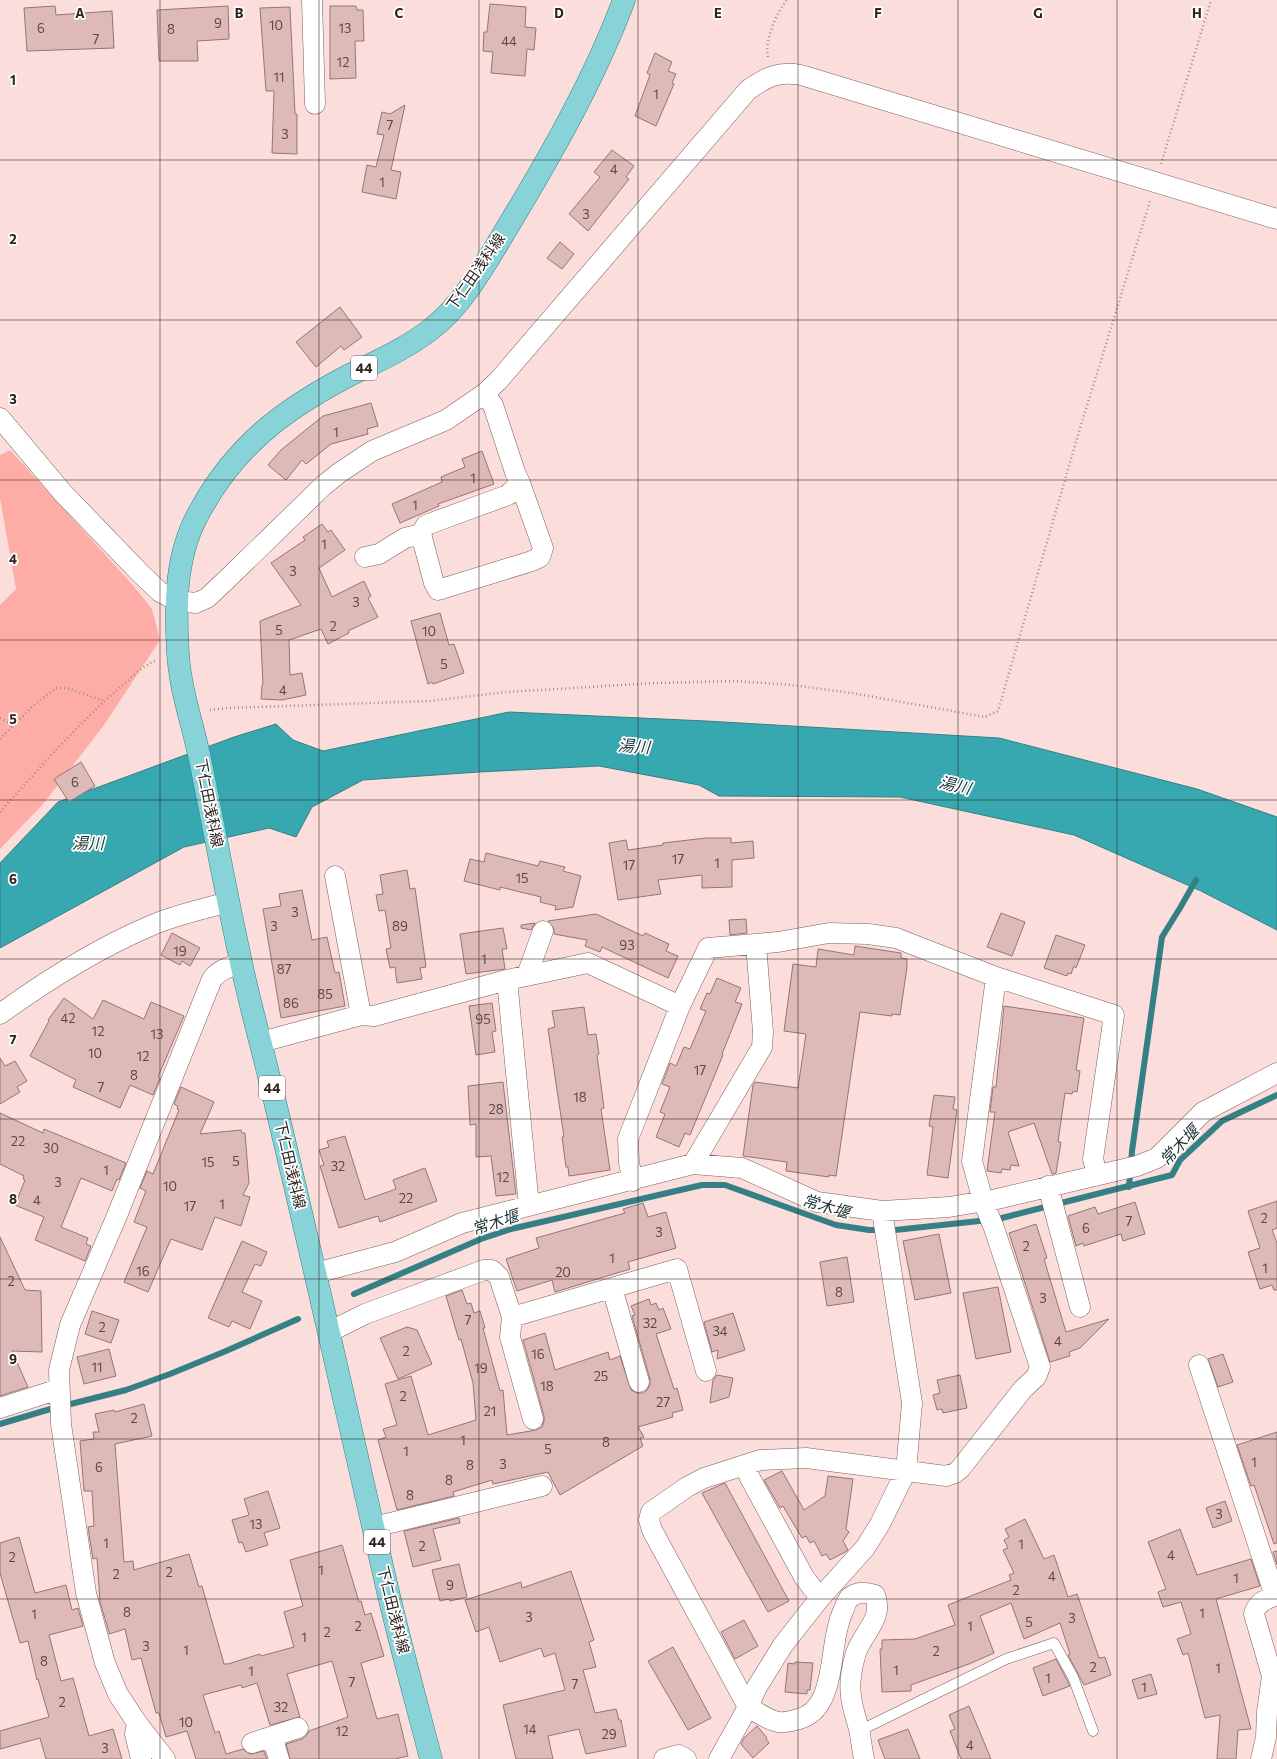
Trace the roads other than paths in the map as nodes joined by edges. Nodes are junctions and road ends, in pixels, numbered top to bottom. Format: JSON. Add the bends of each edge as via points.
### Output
{"nodes":[{"id":1,"x":312,"y":0,"type":"edge"},
{"id":2,"x":624,"y":0,"type":"edge"},
{"id":3,"x":315,"y":104,"type":"dead end"},
{"id":4,"x":1277,"y":219,"type":"edge"},
{"id":5,"x":484,"y":394,"type":"junction"},
{"id":6,"x":0,"y":418,"type":"edge"},
{"id":7,"x":520,"y":482,"type":"junction"},
{"id":8,"x":420,"y":534,"type":"junction"},
{"id":9,"x":365,"y":557,"type":"dead end"},
{"id":10,"x":177,"y":601,"type":"junction"},
{"id":11,"x":335,"y":876,"type":"dead end"},
{"id":12,"x":227,"y":896,"type":"junction"},
{"id":13,"x":543,"y":931,"type":"dead end"},
{"id":14,"x":756,"y":944,"type":"junction"},
{"id":15,"x":241,"y":964,"type":"junction"},
{"id":16,"x":527,"y":976,"type":"junction"},
{"id":17,"x":996,"y":977,"type":"junction"},
{"id":18,"x":507,"y":980,"type":"junction"},
{"id":19,"x":680,"y":1006,"type":"junction"},
{"id":20,"x":0,"y":1014,"type":"edge"},
{"id":21,"x":361,"y":1015,"type":"junction"},
{"id":22,"x":261,"y":1042,"type":"junction"},
{"id":23,"x":1277,"y":1073,"type":"edge"},
{"id":24,"x":693,"y":1164,"type":"junction"},
{"id":25,"x":1097,"y":1174,"type":"junction"},
{"id":26,"x":633,"y":1180,"type":"junction"},
{"id":27,"x":1052,"y":1198,"type":"junction"},
{"id":28,"x":530,"y":1206,"type":"junction"},
{"id":29,"x":988,"y":1213,"type":"junction"},
{"id":30,"x":883,"y":1216,"type":"junction"},
{"id":31,"x":318,"y":1280,"type":"junction"},
{"id":32,"x":612,"y":1288,"type":"junction"},
{"id":33,"x":1080,"y":1307,"type":"dead end"},
{"id":34,"x":512,"y":1317,"type":"junction"},
{"id":35,"x":328,"y":1328,"type":"junction"},
{"id":36,"x":1199,"y":1365,"type":"dead end"},
{"id":37,"x":706,"y":1371,"type":"dead end"},
{"id":38,"x":639,"y":1382,"type":"dead end"},
{"id":39,"x":60,"y":1400,"type":"junction"},
{"id":40,"x":0,"y":1408,"type":"edge"},
{"id":41,"x":533,"y":1419,"type":"dead end"},
{"id":42,"x":745,"y":1465,"type":"junction"},
{"id":43,"x":906,"y":1471,"type":"junction"},
{"id":44,"x":542,"y":1486,"type":"dead end"},
{"id":45,"x":374,"y":1527,"type":"junction"},
{"id":46,"x":1276,"y":1595,"type":"edge"},
{"id":47,"x":820,"y":1598,"type":"junction"},
{"id":48,"x":748,"y":1707,"type":"junction"},
{"id":49,"x":137,"y":1723,"type":"junction"},
{"id":50,"x":298,"y":1728,"type":"dead end"},
{"id":51,"x":860,"y":1731,"type":"junction"},
{"id":52,"x":1093,"y":1731,"type":"dead end"},
{"id":53,"x":272,"y":1737,"type":"junction"},
{"id":54,"x":252,"y":1743,"type":"dead end"},
{"id":55,"x":141,"y":1759,"type":"edge"},
{"id":56,"x":165,"y":1759,"type":"edge"},
{"id":57,"x":279,"y":1759,"type":"edge"},
{"id":58,"x":431,"y":1759,"type":"edge"},
{"id":59,"x":664,"y":1759,"type":"edge"},
{"id":60,"x":686,"y":1759,"type":"edge"},
{"id":61,"x":719,"y":1759,"type":"edge"},
{"id":62,"x":864,"y":1759,"type":"edge"},
{"id":63,"x":1261,"y":1759,"type":"edge"}],
"edges":[{"from":1,"to":3,"type":"street"},
{"from":2,"to":10,"type":"main road","name":"下仁田浅科線","number":"44","via":[[583,91],[554,147],[485,263],[461,298],[431,329],[290,410],[258,435],[242,452],[200,510],[189,533],[180,565]]},
{"from":4,"to":5,"type":"street","via":[[801,75],[783,72],[748,90],[498,381]]},
{"from":5,"to":7,"type":"street","via":[[493,405],[514,472]]},
{"from":5,"to":10,"type":"street","via":[[446,420],[391,442],[357,460],[323,486],[207,598],[196,604]]},
{"from":6,"to":10,"type":"street","via":[[62,492],[141,574],[160,592]]},
{"from":7,"to":8,"type":"street","via":[[508,495],[426,525]]},
{"from":7,"to":8,"type":"street","via":[[543,548],[540,557],[438,590]]},
{"from":8,"to":9,"type":"street","via":[[405,538],[379,554]]},
{"from":10,"to":12,"type":"main road","name":"下仁田浅科線","number":"44","via":[[178,658],[182,684],[197,744]]},
{"from":11,"to":21,"type":"street"},
{"from":12,"to":15,"type":"main road","name":"下仁田浅科線","number":"44"},
{"from":12,"to":20,"type":"street","via":[[202,909],[151,925],[110,944],[39,985]]},
{"from":13,"to":16,"type":"street"},
{"from":14,"to":17,"type":"street","via":[[829,933],[868,934],[896,938]]},
{"from":14,"to":19,"type":"street","via":[[708,948]]},
{"from":14,"to":24,"type":"street","via":[[762,1047]]},
{"from":15,"to":22,"type":"main road","name":"下仁田浅科線","number":"44"},
{"from":15,"to":39,"type":"street","via":[[226,968],[212,979],[70,1325],[59,1370]]},
{"from":16,"to":18,"type":"street"},
{"from":16,"to":19,"type":"street","via":[[588,963]]},
{"from":17,"to":25,"type":"street","via":[[1114,1015],[1093,1159]]},
{"from":17,"to":29,"type":"street","via":[[972,1161]]},
{"from":18,"to":21,"type":"street","via":[[374,1016]]},
{"from":18,"to":28,"type":"street"},
{"from":19,"to":26,"type":"street","via":[[628,1139]]},
{"from":21,"to":22,"type":"street"},
{"from":22,"to":31,"type":"main road","name":"下仁田浅科線","number":"44"},
{"from":23,"to":25,"type":"street","via":[[1203,1112],[1157,1158],[1128,1168]]},
{"from":24,"to":26,"type":"street"},
{"from":24,"to":30,"type":"street","via":[[742,1168],[817,1202]]},
{"from":25,"to":27,"type":"street"},
{"from":26,"to":28,"type":"street"},
{"from":27,"to":29,"type":"street","via":[[997,1199]]},
{"from":27,"to":33,"type":"street"},
{"from":28,"to":31,"type":"street","via":[[462,1223],[395,1252]]},
{"from":29,"to":30,"type":"street","via":[[949,1207]]},
{"from":29,"to":43,"type":"street","via":[[1040,1367],[1036,1377],[1023,1389],[955,1473],[946,1476]]},
{"from":30,"to":43,"type":"street","via":[[912,1403]]},
{"from":31,"to":35,"type":"main road","name":"下仁田浅科線","number":"44"},
{"from":32,"to":34,"type":"street"},
{"from":32,"to":37,"type":"street","via":[[677,1269]]},
{"from":32,"to":38,"type":"street"},
{"from":34,"to":35,"type":"street","via":[[500,1277],[492,1270],[484,1270]]},
{"from":34,"to":41,"type":"street","via":[[510,1337]]},
{"from":35,"to":45,"type":"main road","name":"下仁田浅科線","number":"44"},
{"from":36,"to":46,"type":"street"},
{"from":39,"to":40,"type":"street"},
{"from":39,"to":49,"type":"street","via":[[86,1593],[105,1663],[118,1694]]},
{"from":42,"to":43,"type":"street","via":[[760,1460],[806,1458]]},
{"from":42,"to":47,"type":"street","via":[[804,1577]]},
{"from":42,"to":48,"type":"street","via":[[704,1478],[687,1487],[651,1512],[649,1520],[652,1530]]},
{"from":43,"to":47,"type":"street","via":[[865,1548]]},
{"from":44,"to":45,"type":"street"},
{"from":45,"to":58,"type":"main road","name":"下仁田浅科線","number":"44"},
{"from":46,"to":63,"type":"street","via":[[1263,1600],[1256,1607],[1254,1614],[1272,1676],[1266,1737]]},
{"from":47,"to":48,"type":"street","via":[[783,1646],[757,1687]]},
{"from":48,"to":51,"type":"street","via":[[777,1722],[789,1722],[806,1717],[816,1708],[827,1686],[834,1638],[841,1615],[848,1599],[857,1593],[866,1592],[875,1595],[878,1615],[856,1654],[852,1675],[850,1696]]},
{"from":48,"to":61,"type":"street"},
{"from":49,"to":55,"type":"street","via":[[135,1734]]},
{"from":49,"to":56,"type":"street"},
{"from":50,"to":53,"type":"street"},
{"from":51,"to":52,"type":"lane","via":[[1006,1660],[1054,1643],[1074,1677]]},
{"from":51,"to":62,"type":"street"},
{"from":53,"to":54,"type":"street"},
{"from":53,"to":57,"type":"street"},
{"from":59,"to":60,"type":"street","via":[[679,1755]]}]}
